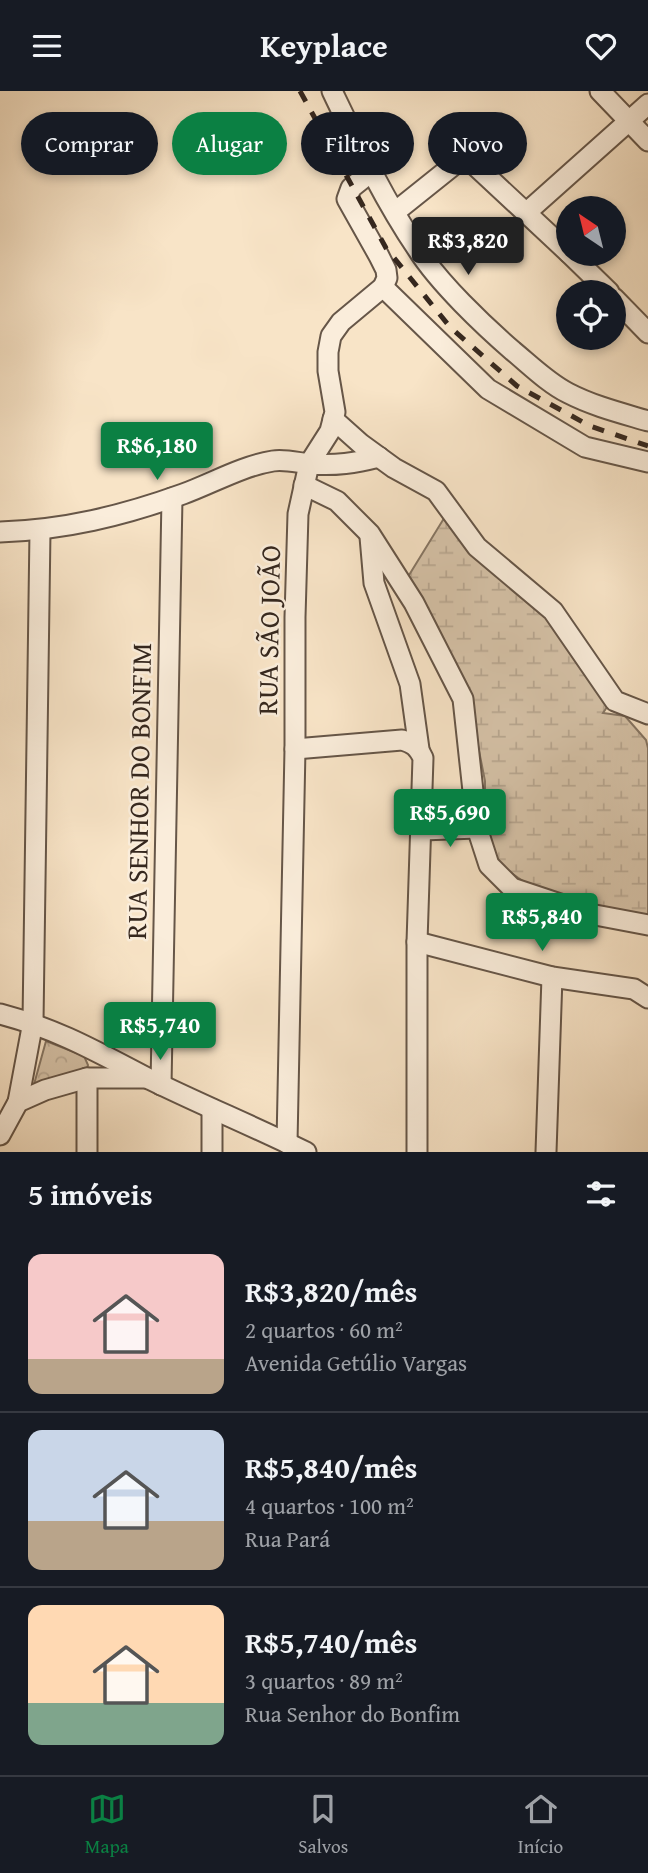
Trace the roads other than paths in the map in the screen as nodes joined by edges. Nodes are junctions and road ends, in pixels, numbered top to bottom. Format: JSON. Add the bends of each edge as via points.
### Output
{"nodes":[{"id":1,"x":332,"y":91,"type":"edge"},
{"id":2,"x":600,"y":91,"type":"edge"},
{"id":3,"x":648,"y":104,"type":"edge"},
{"id":4,"x":342,"y":112,"type":"edge"},
{"id":5,"x":629,"y":122,"type":"junction"},
{"id":6,"x":648,"y":141,"type":"edge"},
{"id":7,"x":367,"y":175,"type":"edge"},
{"id":8,"x":373,"y":175,"type":"edge"},
{"id":9,"x":395,"y":212,"type":"junction"},
{"id":10,"x":527,"y":212,"type":"junction"},
{"id":11,"x":556,"y":240,"type":"edge"},
{"id":12,"x":582,"y":266,"type":"edge"},
{"id":13,"x":597,"y":280,"type":"edge"},
{"id":14,"x":383,"y":287,"type":"junction"},
{"id":15,"x":626,"y":310,"type":"edge"},
{"id":16,"x":648,"y":333,"type":"edge"},
{"id":17,"x":333,"y":419,"type":"junction"},
{"id":18,"x":648,"y":421,"type":"edge"},
{"id":19,"x":379,"y":457,"type":"junction"},
{"id":20,"x":648,"y":462,"type":"edge"},
{"id":21,"x":309,"y":464,"type":"junction"},
{"id":22,"x":304,"y":485,"type":"junction"},
{"id":23,"x":172,"y":498,"type":"junction"},
{"id":24,"x":40,"y":531,"type":"junction"},
{"id":25,"x":0,"y":532,"type":"edge"},
{"id":26,"x":370,"y":534,"type":"junction"},
{"id":27,"x":648,"y":714,"type":"edge"},
{"id":28,"x":295,"y":749,"type":"junction"},
{"id":29,"x":421,"y":753,"type":"junction"},
{"id":30,"x":477,"y":828,"type":"junction"},
{"id":31,"x":422,"y":830,"type":"junction"},
{"id":32,"x":648,"y":925,"type":"edge"},
{"id":33,"x":417,"y":942,"type":"junction"},
{"id":34,"x":552,"y":977,"type":"junction"},
{"id":35,"x":648,"y":998,"type":"edge"},
{"id":36,"x":0,"y":1014,"type":"edge"},
{"id":37,"x":33,"y":1022,"type":"junction"},
{"id":38,"x":87,"y":1078,"type":"junction"},
{"id":39,"x":155,"y":1081,"type":"junction"},
{"id":40,"x":18,"y":1102,"type":"junction"},
{"id":41,"x":212,"y":1109,"type":"junction"},
{"id":42,"x":0,"y":1135,"type":"edge"},
{"id":43,"x":287,"y":1143,"type":"junction"},
{"id":44,"x":87,"y":1152,"type":"edge"},
{"id":45,"x":212,"y":1152,"type":"edge"},
{"id":46,"x":306,"y":1152,"type":"edge"},
{"id":47,"x":417,"y":1152,"type":"edge"},
{"id":48,"x":545,"y":1152,"type":"edge"}],
"edges":[{"from":1,"to":4,"type":"street"},
{"from":2,"to":5,"type":"street"},
{"from":3,"to":5,"type":"street"},
{"from":5,"to":6,"type":"street"},
{"from":5,"to":10,"type":"street"},
{"from":7,"to":14,"type":"street","via":[[351,188],[347,199],[386,269]]},
{"from":8,"to":9,"type":"street"},
{"from":9,"to":10,"type":"street","via":[[466,156]]},
{"from":9,"to":18,"type":"street","via":[[419,253],[457,296],[537,371],[565,392],[598,407]]},
{"from":10,"to":11,"type":"street"},
{"from":12,"to":13,"type":"street"},
{"from":14,"to":17,"type":"street","name":"RUA SÃO JOÃO","via":[[331,336],[328,361]]},
{"from":14,"to":20,"type":"street","via":[[488,389],[585,447]]},
{"from":15,"to":16,"type":"street"},
{"from":17,"to":19,"type":"street"},
{"from":17,"to":21,"type":"street","name":"RUA SÃO JOÃO"},
{"from":19,"to":21,"type":"street","via":[[343,465]]},
{"from":19,"to":27,"type":"street","via":[[436,491],[477,547],[553,611],[615,701]]},
{"from":21,"to":22,"type":"street","name":"RUA SÃO JOÃO"},
{"from":21,"to":23,"type":"street","via":[[276,460],[247,467]]},
{"from":22,"to":26,"type":"street","via":[[337,501]]},
{"from":22,"to":28,"type":"street","name":"RUA SÃO JOÃO","via":[[296,566]]},
{"from":23,"to":24,"type":"street","via":[[84,524]]},
{"from":23,"to":39,"type":"street","name":"RUA SENHOR DO BONFIM"},
{"from":24,"to":25,"type":"street"},
{"from":24,"to":37,"type":"street"},
{"from":26,"to":29,"type":"street","via":[[374,583],[410,684]]},
{"from":26,"to":30,"type":"street","via":[[414,603],[463,699]]},
{"from":28,"to":29,"type":"street","via":[[402,740]]},
{"from":28,"to":43,"type":"street","name":"RUA SÃO JOÃO"},
{"from":29,"to":31,"type":"street"},
{"from":30,"to":31,"type":"street"},
{"from":30,"to":32,"type":"street","via":[[489,865],[512,888],[590,914]]},
{"from":31,"to":33,"type":"street"},
{"from":33,"to":34,"type":"street"},
{"from":33,"to":47,"type":"street"},
{"from":34,"to":35,"type":"street","via":[[634,989]]},
{"from":34,"to":48,"type":"street"},
{"from":36,"to":37,"type":"street"},
{"from":37,"to":39,"type":"street"},
{"from":37,"to":40,"type":"street"},
{"from":38,"to":39,"type":"street"},
{"from":38,"to":40,"type":"street"},
{"from":38,"to":44,"type":"street"},
{"from":39,"to":41,"type":"street"},
{"from":40,"to":42,"type":"street"},
{"from":41,"to":43,"type":"street"},
{"from":41,"to":45,"type":"street"},
{"from":43,"to":46,"type":"street"}]}
